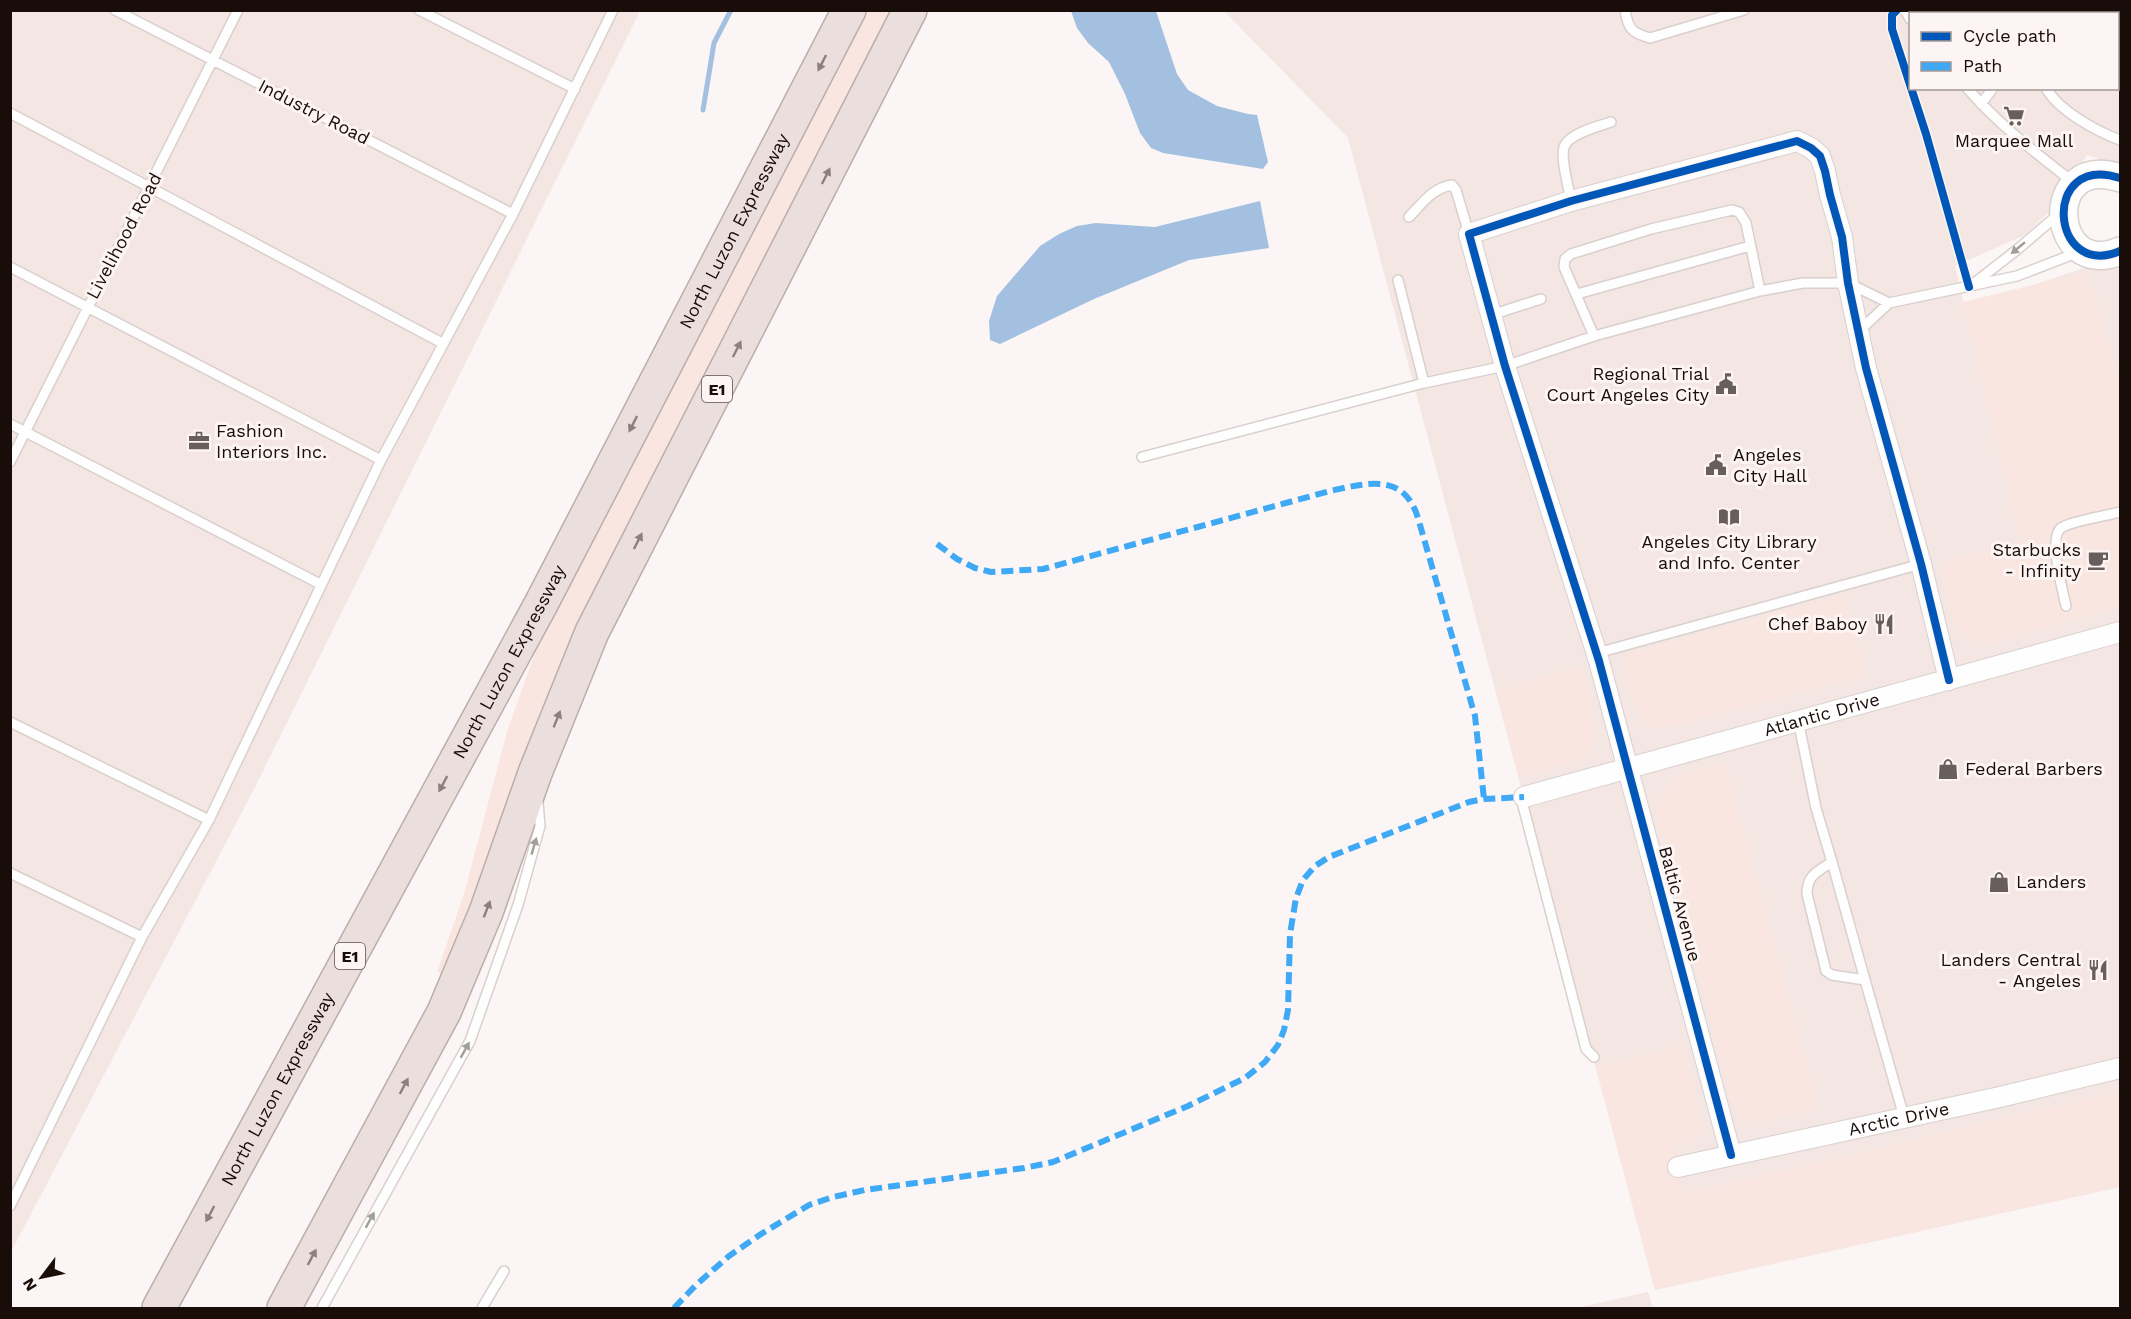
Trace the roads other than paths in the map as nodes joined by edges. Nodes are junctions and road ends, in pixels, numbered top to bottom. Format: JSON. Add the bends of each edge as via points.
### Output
{"nodes":[{"id":1,"x":115,"y":10,"type":"edge"},
{"id":2,"x":238,"y":10,"type":"edge"},
{"id":3,"x":419,"y":10,"type":"edge"},
{"id":4,"x":613,"y":10,"type":"edge"},
{"id":5,"x":849,"y":10,"type":"edge"},
{"id":6,"x":910,"y":10,"type":"edge"},
{"id":7,"x":1625,"y":10,"type":"edge"},
{"id":8,"x":1743,"y":10,"type":"edge"},
{"id":9,"x":214,"y":60,"type":"junction"},
{"id":10,"x":575,"y":89,"type":"junction"},
{"id":11,"x":1969,"y":90,"type":"edge"},
{"id":12,"x":1992,"y":90,"type":"edge"},
{"id":13,"x":2048,"y":90,"type":"edge"},
{"id":14,"x":1981,"y":104,"type":"junction"},
{"id":15,"x":10,"y":113,"type":"edge"},
{"id":16,"x":1611,"y":122,"type":"dead end"},
{"id":17,"x":2121,"y":140,"type":"edge"},
{"id":18,"x":2121,"y":178,"type":"edge"},
{"id":19,"x":2076,"y":184,"type":"junction"},
{"id":20,"x":150,"y":188,"type":"junction"},
{"id":21,"x":1571,"y":201,"type":"junction"},
{"id":22,"x":2063,"y":210,"type":"junction"},
{"id":23,"x":513,"y":214,"type":"junction"},
{"id":24,"x":1409,"y":217,"type":"dead end"},
{"id":25,"x":1469,"y":234,"type":"junction"},
{"id":26,"x":1750,"y":246,"type":"junction"},
{"id":27,"x":2084,"y":250,"type":"junction"},
{"id":28,"x":2118,"y":260,"type":"edge"},
{"id":29,"x":10,"y":267,"type":"edge"},
{"id":30,"x":1398,"y":280,"type":"dead end"},
{"id":31,"x":1848,"y":283,"type":"junction"},
{"id":32,"x":1969,"y":287,"type":"junction"},
{"id":33,"x":1760,"y":291,"type":"junction"},
{"id":34,"x":1577,"y":294,"type":"junction"},
{"id":35,"x":1541,"y":299,"type":"dead end"},
{"id":36,"x":1889,"y":303,"type":"junction"},
{"id":37,"x":87,"y":306,"type":"junction"},
{"id":38,"x":1491,"y":315,"type":"junction"},
{"id":39,"x":1859,"y":332,"type":"junction"},
{"id":40,"x":1594,"y":336,"type":"junction"},
{"id":41,"x":442,"y":343,"type":"junction"},
{"id":42,"x":1505,"y":366,"type":"junction"},
{"id":43,"x":1424,"y":383,"type":"junction"},
{"id":44,"x":10,"y":424,"type":"edge"},
{"id":45,"x":26,"y":432,"type":"junction"},
{"id":46,"x":1142,"y":457,"type":"dead end"},
{"id":47,"x":381,"y":460,"type":"junction"},
{"id":48,"x":10,"y":462,"type":"edge"},
{"id":49,"x":2121,"y":512,"type":"edge"},
{"id":50,"x":1921,"y":567,"type":"junction"},
{"id":51,"x":320,"y":584,"type":"junction"},
{"id":52,"x":2066,"y":606,"type":"dead end"},
{"id":53,"x":2121,"y":632,"type":"edge"},
{"id":54,"x":1598,"y":657,"type":"junction"},
{"id":55,"x":1949,"y":680,"type":"junction"},
{"id":56,"x":1798,"y":720,"type":"junction"},
{"id":57,"x":10,"y":722,"type":"edge"},
{"id":58,"x":1628,"y":768,"type":"junction"},
{"id":59,"x":535,"y":773,"type":"junction"},
{"id":60,"x":1523,"y":797,"type":"joint"},
{"id":61,"x":209,"y":820,"type":"junction"},
{"id":62,"x":1832,"y":862,"type":"junction"},
{"id":63,"x":10,"y":873,"type":"edge"},
{"id":64,"x":142,"y":937,"type":"junction"},
{"id":65,"x":1865,"y":980,"type":"junction"},
{"id":66,"x":1594,"y":1057,"type":"dead end"},
{"id":67,"x":2121,"y":1068,"type":"edge"},
{"id":68,"x":1904,"y":1117,"type":"junction"},
{"id":69,"x":1731,"y":1155,"type":"junction"},
{"id":70,"x":1678,"y":1167,"type":"dead end"},
{"id":71,"x":13,"y":1196,"type":"edge"},
{"id":72,"x":10,"y":1206,"type":"edge"},
{"id":73,"x":504,"y":1271,"type":"dead end"},
{"id":74,"x":159,"y":1308,"type":"edge"},
{"id":75,"x":284,"y":1308,"type":"edge"},
{"id":76,"x":322,"y":1308,"type":"edge"},
{"id":77,"x":482,"y":1308,"type":"edge"}],
"edges":[{"from":1,"to":9,"type":"lane","name":"Industry Road"},
{"from":2,"to":9,"type":"lane","name":"Livelihood Road"},
{"from":3,"to":10,"type":"lane"},
{"from":4,"to":10,"type":"lane"},
{"from":5,"to":74,"type":"highway","name":"North Luzon Expressway","number":"E1","one_way":true,"via":[[541,604]]},
{"from":59,"to":6,"type":"highway","number":"E1","one_way":true,"via":[[597,622]]},
{"from":7,"to":8,"type":"lane","via":[[1628,26],[1650,38]]},
{"from":9,"to":20,"type":"lane","name":"Livelihood Road"},
{"from":9,"to":23,"type":"lane","name":"Industry Road"},
{"from":10,"to":23,"type":"lane"},
{"from":11,"to":14,"type":"lane"},
{"from":12,"to":14,"type":"lane"},
{"from":13,"to":17,"type":"lane","via":[[2066,110]]},
{"from":14,"to":19,"type":"lane"},
{"from":15,"to":20,"type":"lane"},
{"from":16,"to":21,"type":"lane","via":[[1573,136],[1564,145]]},
{"from":18,"to":19,"type":"main road","via":[[2098,174]]},
{"from":19,"to":22,"type":"main road"},
{"from":20,"to":37,"type":"lane","name":"Livelihood Road"},
{"from":20,"to":41,"type":"lane"},
{"from":21,"to":25,"type":"street"},
{"from":21,"to":31,"type":"street","via":[[1797,141],[1820,156],[1842,237]]},
{"from":22,"to":27,"type":"main road","via":[[2069,237]]},
{"from":22,"to":32,"type":"lane","one_way":true},
{"from":23,"to":41,"type":"lane"},
{"from":24,"to":25,"type":"lane","via":[[1434,191],[1452,185]]},
{"from":25,"to":38,"type":"street","name":"Baltic Avenue"},
{"from":26,"to":33,"type":"lane"},
{"from":26,"to":34,"type":"lane"},
{"from":26,"to":34,"type":"lane","via":[[1743,217],[1732,210],[1651,229],[1565,259],[1564,267]]},
{"from":27,"to":28,"type":"main road"},
{"from":27,"to":32,"type":"lane","via":[[2017,276]]},
{"from":29,"to":37,"type":"lane"},
{"from":30,"to":43,"type":"lane"},
{"from":31,"to":33,"type":"lane","via":[[1803,283]]},
{"from":31,"to":36,"type":"lane"},
{"from":31,"to":39,"type":"street"},
{"from":32,"to":36,"type":"lane"},
{"from":33,"to":40,"type":"lane"},
{"from":34,"to":40,"type":"lane"},
{"from":35,"to":38,"type":"lane"},
{"from":36,"to":39,"type":"lane"},
{"from":37,"to":45,"type":"lane","name":"Livelihood Road"},
{"from":37,"to":47,"type":"lane"},
{"from":38,"to":42,"type":"street","name":"Baltic Avenue"},
{"from":39,"to":50,"type":"street"},
{"from":40,"to":42,"type":"lane"},
{"from":41,"to":47,"type":"lane"},
{"from":42,"to":43,"type":"lane"},
{"from":42,"to":54,"type":"street","name":"Baltic Avenue"},
{"from":43,"to":46,"type":"lane"},
{"from":44,"to":45,"type":"lane"},
{"from":45,"to":48,"type":"lane","name":"Livelihood Road"},
{"from":45,"to":51,"type":"lane"},
{"from":47,"to":51,"type":"lane"},
{"from":49,"to":52,"type":"lane","via":[[2057,531],[2056,549]]},
{"from":50,"to":54,"type":"lane"},
{"from":50,"to":55,"type":"street"},
{"from":51,"to":61,"type":"lane"},
{"from":53,"to":55,"type":"street","name":"Atlantic Drive"},
{"from":54,"to":58,"type":"street","name":"Baltic Avenue"},
{"from":55,"to":56,"type":"street","name":"Atlantic Drive"},
{"from":56,"to":58,"type":"street","name":"Atlantic Drive"},
{"from":56,"to":62,"type":"lane"},
{"from":57,"to":61,"type":"lane"},
{"from":58,"to":60,"type":"street","name":"Atlantic Drive"},
{"from":58,"to":69,"type":"street","name":"Baltic Avenue"},
{"from":75,"to":59,"type":"highway","number":"E1","one_way":true,"via":[[444,1012],[486,912]]},
{"from":76,"to":59,"type":"lane","one_way":true,"via":[[470,1041],[518,905],[540,826]]},
{"from":60,"to":66,"type":"lane","via":[[1586,1049]]},
{"from":61,"to":64,"type":"lane"},
{"from":62,"to":65,"type":"lane"},
{"from":62,"to":65,"type":"lane","via":[[1809,878],[1807,886],[1826,971]]},
{"from":63,"to":64,"type":"lane"},
{"from":64,"to":71,"type":"lane"},
{"from":65,"to":68,"type":"lane"},
{"from":67,"to":68,"type":"street","name":"Arctic Drive"},
{"from":68,"to":69,"type":"street","name":"Arctic Drive"},
{"from":69,"to":70,"type":"street","name":"Arctic Drive"},
{"from":71,"to":72,"type":"lane"},
{"from":73,"to":77,"type":"lane"}]}
